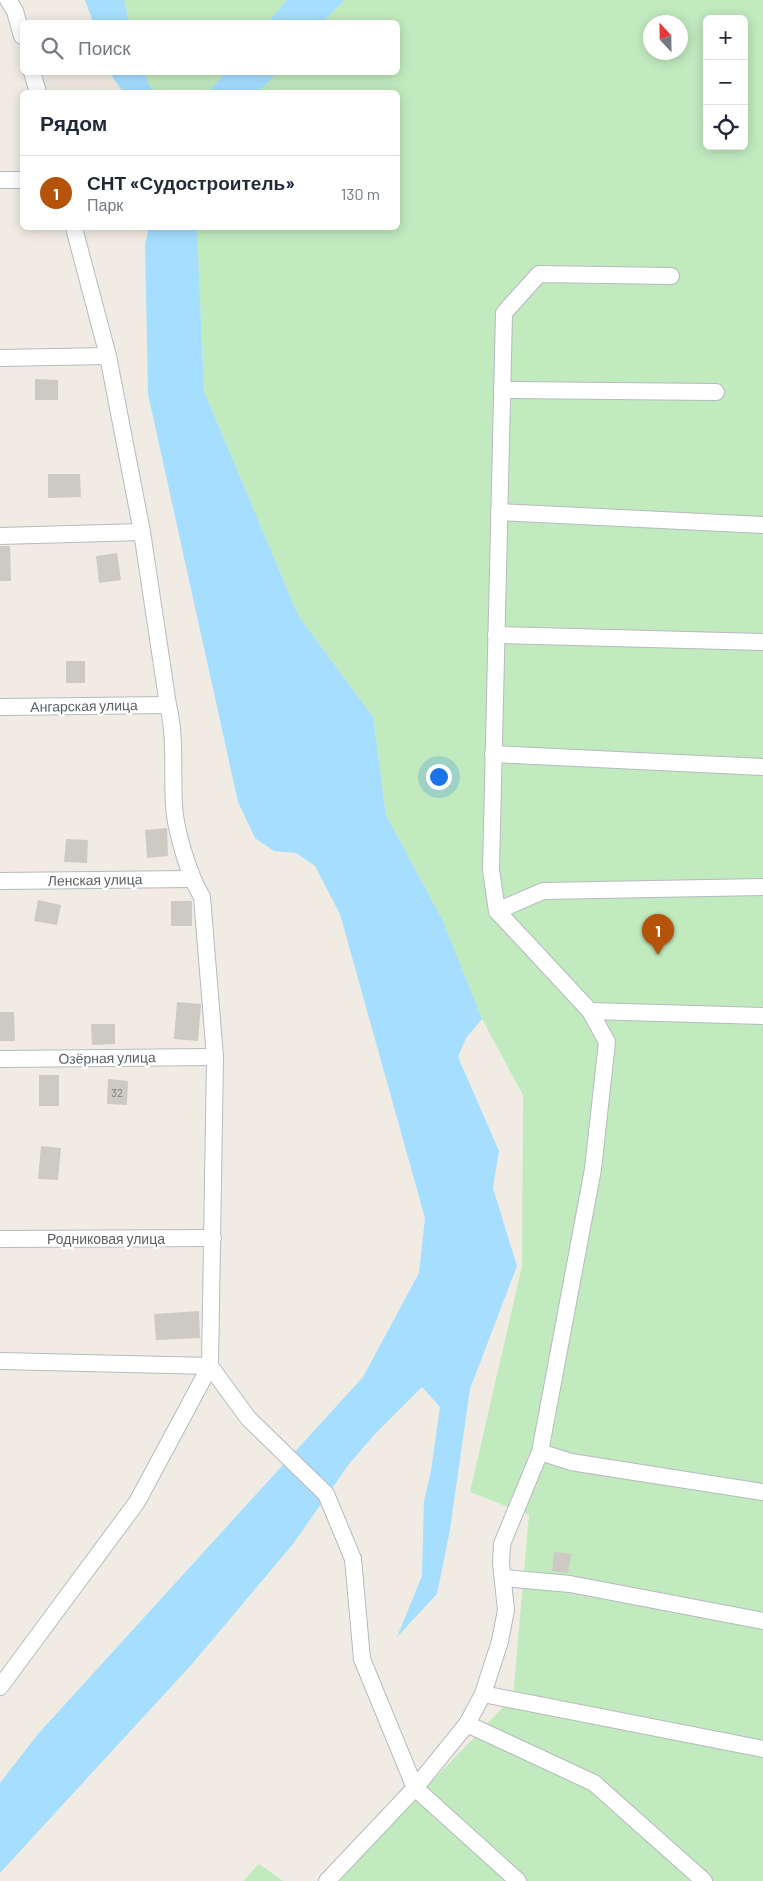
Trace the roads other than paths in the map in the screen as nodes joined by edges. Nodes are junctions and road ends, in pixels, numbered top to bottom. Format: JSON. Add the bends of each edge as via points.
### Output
{"nodes":[{"id":1,"x":8,"y":7,"type":"edge"},
{"id":2,"x":20,"y":32,"type":"edge"},
{"id":3,"x":33,"y":75,"type":"edge"},
{"id":4,"x":37,"y":90,"type":"edge"},
{"id":5,"x":0,"y":180,"type":"edge"},
{"id":6,"x":20,"y":180,"type":"edge"},
{"id":7,"x":75,"y":230,"type":"edge"},
{"id":8,"x":671,"y":276,"type":"dead end"},
{"id":9,"x":108,"y":356,"type":"junction"},
{"id":10,"x":0,"y":358,"type":"edge"},
{"id":11,"x":502,"y":390,"type":"junction"},
{"id":12,"x":716,"y":392,"type":"dead end"},
{"id":13,"x":499,"y":512,"type":"junction"},
{"id":14,"x":763,"y":524,"type":"edge"},
{"id":15,"x":142,"y":532,"type":"junction"},
{"id":16,"x":0,"y":536,"type":"edge"},
{"id":17,"x":496,"y":635,"type":"junction"},
{"id":18,"x":763,"y":642,"type":"edge"},
{"id":19,"x":168,"y":706,"type":"junction"},
{"id":20,"x":0,"y":707,"type":"edge"},
{"id":21,"x":493,"y":754,"type":"junction"},
{"id":22,"x":763,"y":767,"type":"edge"},
{"id":23,"x":191,"y":879,"type":"junction"},
{"id":24,"x":0,"y":881,"type":"edge"},
{"id":25,"x":763,"y":887,"type":"edge"},
{"id":26,"x":497,"y":911,"type":"junction"},
{"id":27,"x":590,"y":1011,"type":"junction"},
{"id":28,"x":763,"y":1016,"type":"edge"},
{"id":29,"x":215,"y":1057,"type":"junction"},
{"id":30,"x":0,"y":1059,"type":"edge"},
{"id":31,"x":213,"y":1238,"type":"junction"},
{"id":32,"x":0,"y":1239,"type":"edge"},
{"id":33,"x":0,"y":1361,"type":"edge"},
{"id":34,"x":210,"y":1366,"type":"junction"},
{"id":35,"x":540,"y":1452,"type":"junction"},
{"id":36,"x":763,"y":1492,"type":"edge"},
{"id":37,"x":504,"y":1578,"type":"junction"},
{"id":38,"x":763,"y":1621,"type":"edge"},
{"id":39,"x":0,"y":1687,"type":"edge"},
{"id":40,"x":483,"y":1694,"type":"junction"},
{"id":41,"x":467,"y":1724,"type":"junction"},
{"id":42,"x":763,"y":1749,"type":"edge"},
{"id":43,"x":416,"y":1788,"type":"junction"},
{"id":44,"x":336,"y":1878,"type":"edge"},
{"id":45,"x":518,"y":1881,"type":"edge"},
{"id":46,"x":704,"y":1881,"type":"edge"}],
"edges":[{"from":1,"to":2,"type":"street"},
{"from":3,"to":4,"type":"street"},
{"from":5,"to":6,"type":"street"},
{"from":7,"to":9,"type":"street"},
{"from":8,"to":11,"type":"street","via":[[539,274],[504,314]]},
{"from":9,"to":10,"type":"street"},
{"from":9,"to":15,"type":"street"},
{"from":11,"to":12,"type":"street"},
{"from":11,"to":13,"type":"street"},
{"from":13,"to":14,"type":"street"},
{"from":13,"to":17,"type":"street"},
{"from":15,"to":16,"type":"street"},
{"from":15,"to":19,"type":"street"},
{"from":17,"to":18,"type":"street"},
{"from":17,"to":21,"type":"street"},
{"from":19,"to":20,"type":"street","name":"Ангарская улица"},
{"from":19,"to":23,"type":"street","via":[[173,727],[174,808]]},
{"from":21,"to":22,"type":"street"},
{"from":21,"to":26,"type":"street","via":[[491,870]]},
{"from":23,"to":24,"type":"street","name":"Ленская улица"},
{"from":23,"to":29,"type":"street","via":[[202,897]]},
{"from":25,"to":26,"type":"street","via":[[542,891]]},
{"from":26,"to":27,"type":"street"},
{"from":27,"to":28,"type":"street"},
{"from":27,"to":35,"type":"street","via":[[607,1042],[593,1169]]},
{"from":29,"to":30,"type":"street","name":"Озёрная улица"},
{"from":29,"to":31,"type":"street"},
{"from":31,"to":32,"type":"street","name":"Родниковая улица"},
{"from":31,"to":34,"type":"street"},
{"from":33,"to":34,"type":"street"},
{"from":34,"to":39,"type":"street","via":[[137,1502]]},
{"from":34,"to":43,"type":"street","via":[[248,1418],[326,1494],[353,1559],[362,1659]]},
{"from":35,"to":36,"type":"street","via":[[570,1462]]},
{"from":35,"to":37,"type":"street","via":[[502,1544]]},
{"from":37,"to":38,"type":"street","via":[[570,1584]]},
{"from":37,"to":40,"type":"street","via":[[506,1610],[503,1627]]},
{"from":40,"to":41,"type":"street"},
{"from":40,"to":42,"type":"street"},
{"from":41,"to":43,"type":"street"},
{"from":41,"to":46,"type":"street","via":[[594,1783]]},
{"from":43,"to":44,"type":"street"},
{"from":43,"to":45,"type":"street"}]}
